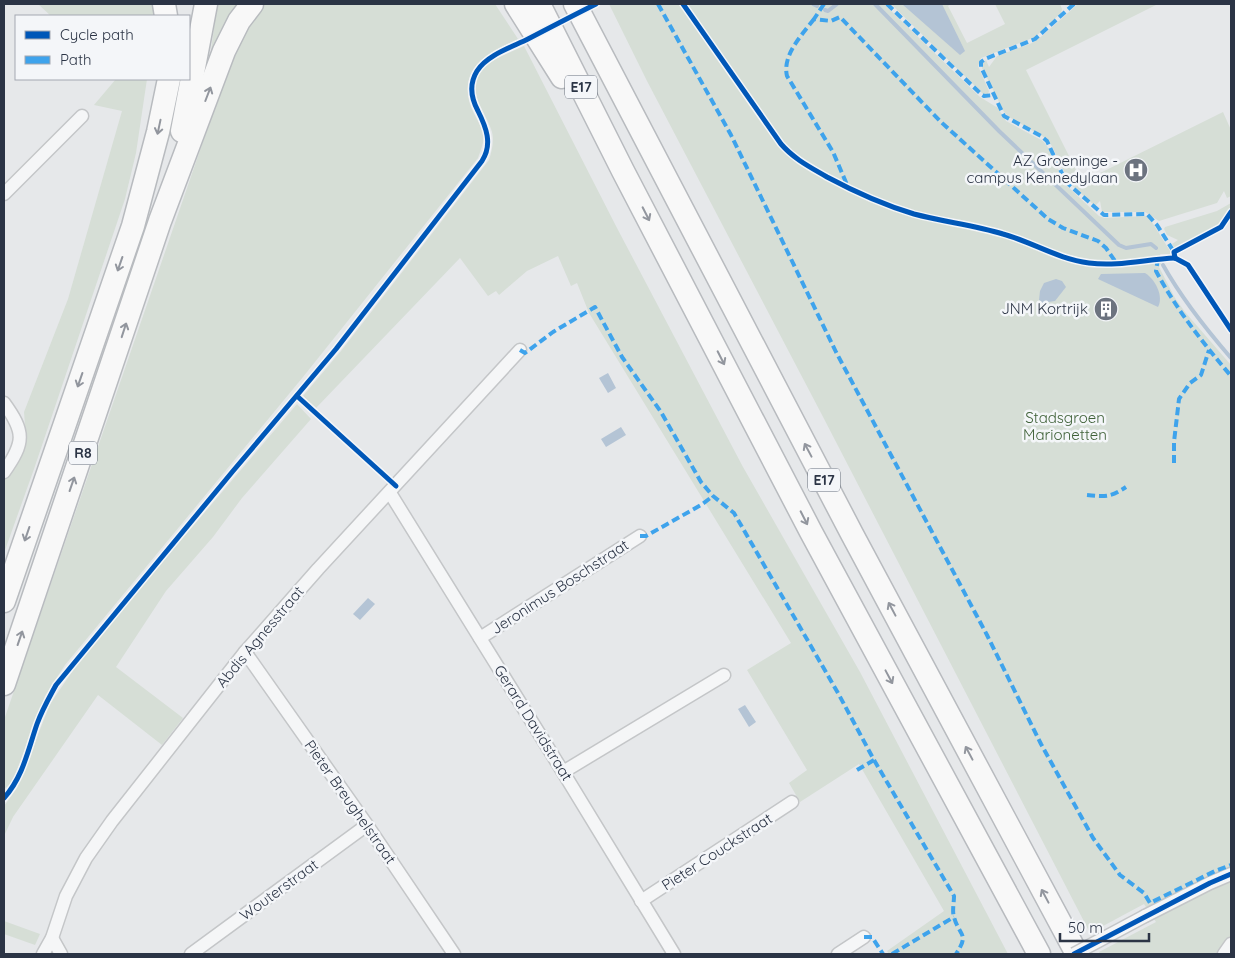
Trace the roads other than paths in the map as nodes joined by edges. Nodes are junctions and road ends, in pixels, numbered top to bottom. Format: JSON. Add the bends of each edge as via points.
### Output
{"nodes":[{"id":1,"x":198,"y":4,"type":"edge"},
{"id":2,"x":206,"y":4,"type":"edge"},
{"id":3,"x":252,"y":4,"type":"edge"},
{"id":4,"x":509,"y":4,"type":"edge"},
{"id":5,"x":516,"y":4,"type":"edge"},
{"id":6,"x":539,"y":4,"type":"edge"},
{"id":7,"x":575,"y":4,"type":"edge"},
{"id":8,"x":541,"y":45,"type":"junction"},
{"id":9,"x":195,"y":66,"type":"junction"},
{"id":10,"x":169,"y":80,"type":"edge"},
{"id":11,"x":82,"y":116,"type":"dead end"},
{"id":12,"x":624,"y":171,"type":"junction"},
{"id":13,"x":4,"y":194,"type":"edge"},
{"id":14,"x":160,"y":221,"type":"junction"},
{"id":15,"x":520,"y":350,"type":"dead end"},
{"id":16,"x":4,"y":403,"type":"edge"},
{"id":17,"x":4,"y":472,"type":"edge"},
{"id":18,"x":390,"y":493,"type":"junction"},
{"id":19,"x":640,"y":536,"type":"dead end"},
{"id":20,"x":4,"y":601,"type":"edge"},
{"id":21,"x":480,"y":638,"type":"junction"},
{"id":22,"x":245,"y":652,"type":"junction"},
{"id":23,"x":724,"y":675,"type":"dead end"},
{"id":24,"x":4,"y":684,"type":"edge"},
{"id":25,"x":563,"y":772,"type":"junction"},
{"id":26,"x":792,"y":802,"type":"dead end"},
{"id":27,"x":367,"y":825,"type":"junction"},
{"id":28,"x":1231,"y":874,"type":"edge"},
{"id":29,"x":641,"y":901,"type":"junction"},
{"id":30,"x":864,"y":937,"type":"dead end"},
{"id":31,"x":52,"y":938,"type":"junction"},
{"id":32,"x":1231,"y":944,"type":"edge"},
{"id":33,"x":43,"y":954,"type":"edge"},
{"id":34,"x":61,"y":954,"type":"edge"},
{"id":35,"x":191,"y":954,"type":"edge"},
{"id":36,"x":454,"y":954,"type":"edge"},
{"id":37,"x":674,"y":954,"type":"edge"},
{"id":38,"x":838,"y":954,"type":"edge"},
{"id":39,"x":1039,"y":954,"type":"edge"},
{"id":40,"x":1075,"y":954,"type":"edge"},
{"id":41,"x":1224,"y":954,"type":"edge"}],
"edges":[{"from":1,"to":9,"type":"highway","number":"R8"},
{"from":2,"to":9,"type":"highway"},
{"from":14,"to":3,"type":"highway","one_way":true,"via":[[224,51]]},
{"from":4,"to":8,"type":"highway"},
{"from":5,"to":8,"type":"highway"},
{"from":6,"to":12,"type":"highway","number":"E17"},
{"from":40,"to":7,"type":"highway","number":"E17","one_way":true},
{"from":8,"to":12,"type":"highway"},
{"from":9,"to":14,"type":"highway","number":"R8"},
{"from":10,"to":20,"type":"highway","number":"R8","one_way":true,"via":[[133,226]]},
{"from":11,"to":13,"type":"street"},
{"from":12,"to":39,"type":"highway","number":"E17","one_way":true,"via":[[811,532]]},
{"from":24,"to":14,"type":"highway","number":"R8","one_way":true},
{"from":15,"to":18,"type":"street","name":"Abdis Agnesstraat"},
{"from":16,"to":17,"type":"street","via":[[17,422],[21,436]]},
{"from":18,"to":21,"type":"street","name":"Gerard Davidstraat"},
{"from":18,"to":22,"type":"street","name":"Abdis Agnesstraat"},
{"from":19,"to":21,"type":"street","name":"Jeronimus Boschstraat"},
{"from":21,"to":25,"type":"street","name":"Gerard Davidstraat"},
{"from":22,"to":27,"type":"street","name":"Pieter Breughelstraat"},
{"from":22,"to":31,"type":"street","name":"Abdis Agnesstraat","via":[[86,858],[66,896]]},
{"from":23,"to":25,"type":"street"},
{"from":25,"to":29,"type":"street","name":"Gerard Davidstraat"},
{"from":26,"to":29,"type":"street","name":"Pieter Couckstraat"},
{"from":27,"to":35,"type":"street","name":"Wouterstraat"},
{"from":27,"to":36,"type":"street","name":"Pieter Breughelstraat"},
{"from":28,"to":40,"type":"street","bridge":true},
{"from":29,"to":37,"type":"street","name":"Gerard Davidstraat"},
{"from":30,"to":38,"type":"street"},
{"from":31,"to":33,"type":"street","name":"Abdis Agnesstraat"},
{"from":31,"to":34,"type":"street"},
{"from":32,"to":41,"type":"street"}]}
